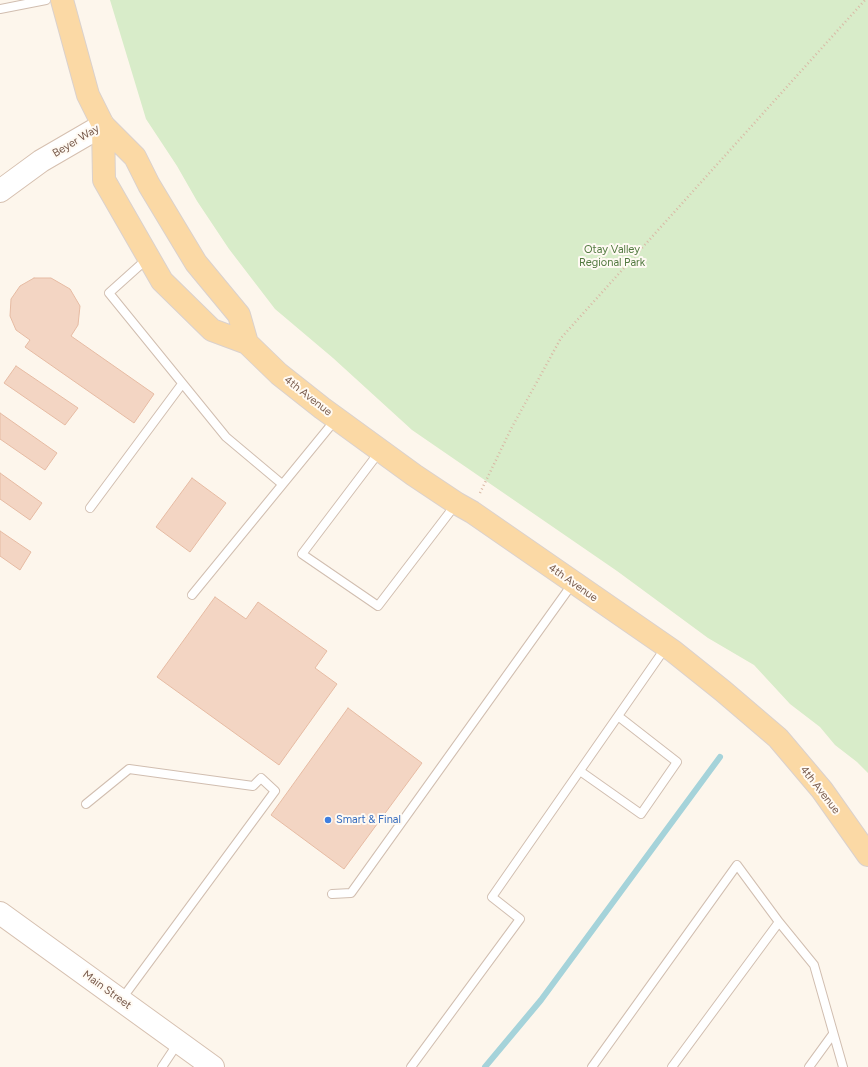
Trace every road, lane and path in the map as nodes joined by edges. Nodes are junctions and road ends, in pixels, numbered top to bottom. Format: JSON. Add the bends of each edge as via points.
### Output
{"nodes":[{"id":1,"x":46,"y":0,"type":"edge"},
{"id":2,"x":62,"y":0,"type":"edge"},
{"id":3,"x":865,"y":0,"type":"edge"},
{"id":4,"x":0,"y":9,"type":"edge"},
{"id":5,"x":103,"y":125,"type":"junction"},
{"id":6,"x":0,"y":191,"type":"edge"},
{"id":7,"x":149,"y":258,"type":"junction"},
{"id":8,"x":246,"y":343,"type":"junction"},
{"id":9,"x":182,"y":384,"type":"junction"},
{"id":10,"x":336,"y":418,"type":"junction"},
{"id":11,"x":380,"y":450,"type":"junction"},
{"id":12,"x":282,"y":484,"type":"junction"},
{"id":13,"x":90,"y":508,"type":"dead end"},
{"id":14,"x":464,"y":508,"type":"junction"},
{"id":15,"x":573,"y":583,"type":"junction"},
{"id":16,"x":192,"y":595,"type":"dead end"},
{"id":17,"x":666,"y":647,"type":"junction"},
{"id":18,"x":618,"y":716,"type":"junction"},
{"id":19,"x":580,"y":771,"type":"junction"},
{"id":20,"x":86,"y":804,"type":"dead end"},
{"id":21,"x":868,"y":855,"type":"edge"},
{"id":22,"x":332,"y":894,"type":"dead end"},
{"id":23,"x":0,"y":914,"type":"edge"},
{"id":24,"x":779,"y":922,"type":"junction"},
{"id":25,"x":120,"y":1000,"type":"junction"},
{"id":26,"x":833,"y":1034,"type":"junction"},
{"id":27,"x":178,"y":1042,"type":"junction"},
{"id":28,"x":162,"y":1067,"type":"edge"},
{"id":29,"x":213,"y":1067,"type":"edge"},
{"id":30,"x":411,"y":1067,"type":"edge"},
{"id":31,"x":592,"y":1067,"type":"edge"},
{"id":32,"x":672,"y":1067,"type":"edge"},
{"id":33,"x":808,"y":1067,"type":"edge"},
{"id":34,"x":843,"y":1067,"type":"edge"}],
"edges":[{"from":1,"to":4,"type":"lane"},
{"from":2,"to":5,"type":"main road","name":"Beyer Way","via":[[88,96]]},
{"from":3,"to":14,"type":"path","via":[[561,338]]},
{"from":5,"to":6,"type":"main road","name":"Beyer Way","via":[[41,161]]},
{"from":5,"to":7,"type":"main road","name":"4th Avenue","via":[[104,180]]},
{"from":5,"to":8,"type":"main road","via":[[135,157],[148,185],[196,263],[239,315]]},
{"from":7,"to":8,"type":"main road","name":"4th Avenue","via":[[162,281],[212,330]]},
{"from":7,"to":9,"type":"lane","via":[[109,293]]},
{"from":8,"to":10,"type":"main road","name":"4th Avenue","via":[[279,374]]},
{"from":9,"to":12,"type":"lane","via":[[226,438]]},
{"from":9,"to":13,"type":"lane"},
{"from":10,"to":11,"type":"main road","name":"4th Avenue"},
{"from":10,"to":12,"type":"lane"},
{"from":11,"to":14,"type":"main road","name":"4th Avenue"},
{"from":11,"to":14,"type":"lane","via":[[302,554],[378,606]]},
{"from":12,"to":16,"type":"lane"},
{"from":14,"to":15,"type":"main road","name":"4th Avenue"},
{"from":15,"to":17,"type":"main road","name":"4th Avenue"},
{"from":15,"to":22,"type":"lane","via":[[351,893]]},
{"from":17,"to":18,"type":"lane"},
{"from":17,"to":21,"type":"main road","name":"4th Avenue","via":[[778,738],[822,790]]},
{"from":18,"to":19,"type":"lane"},
{"from":18,"to":19,"type":"lane","via":[[677,762],[641,814]]},
{"from":19,"to":30,"type":"lane","via":[[492,897],[520,919]]},
{"from":20,"to":25,"type":"lane","via":[[129,770],[253,786],[261,778],[275,791]]},
{"from":23,"to":25,"type":"main road","name":"Main Street"},
{"from":24,"to":26,"type":"lane","via":[[814,965]]},
{"from":24,"to":31,"type":"lane","via":[[738,865]]},
{"from":24,"to":32,"type":"lane"},
{"from":25,"to":27,"type":"main road","name":"Main Street"},
{"from":26,"to":33,"type":"lane"},
{"from":26,"to":34,"type":"lane"},
{"from":27,"to":28,"type":"lane"},
{"from":27,"to":29,"type":"main road","name":"Main Street"}]}
